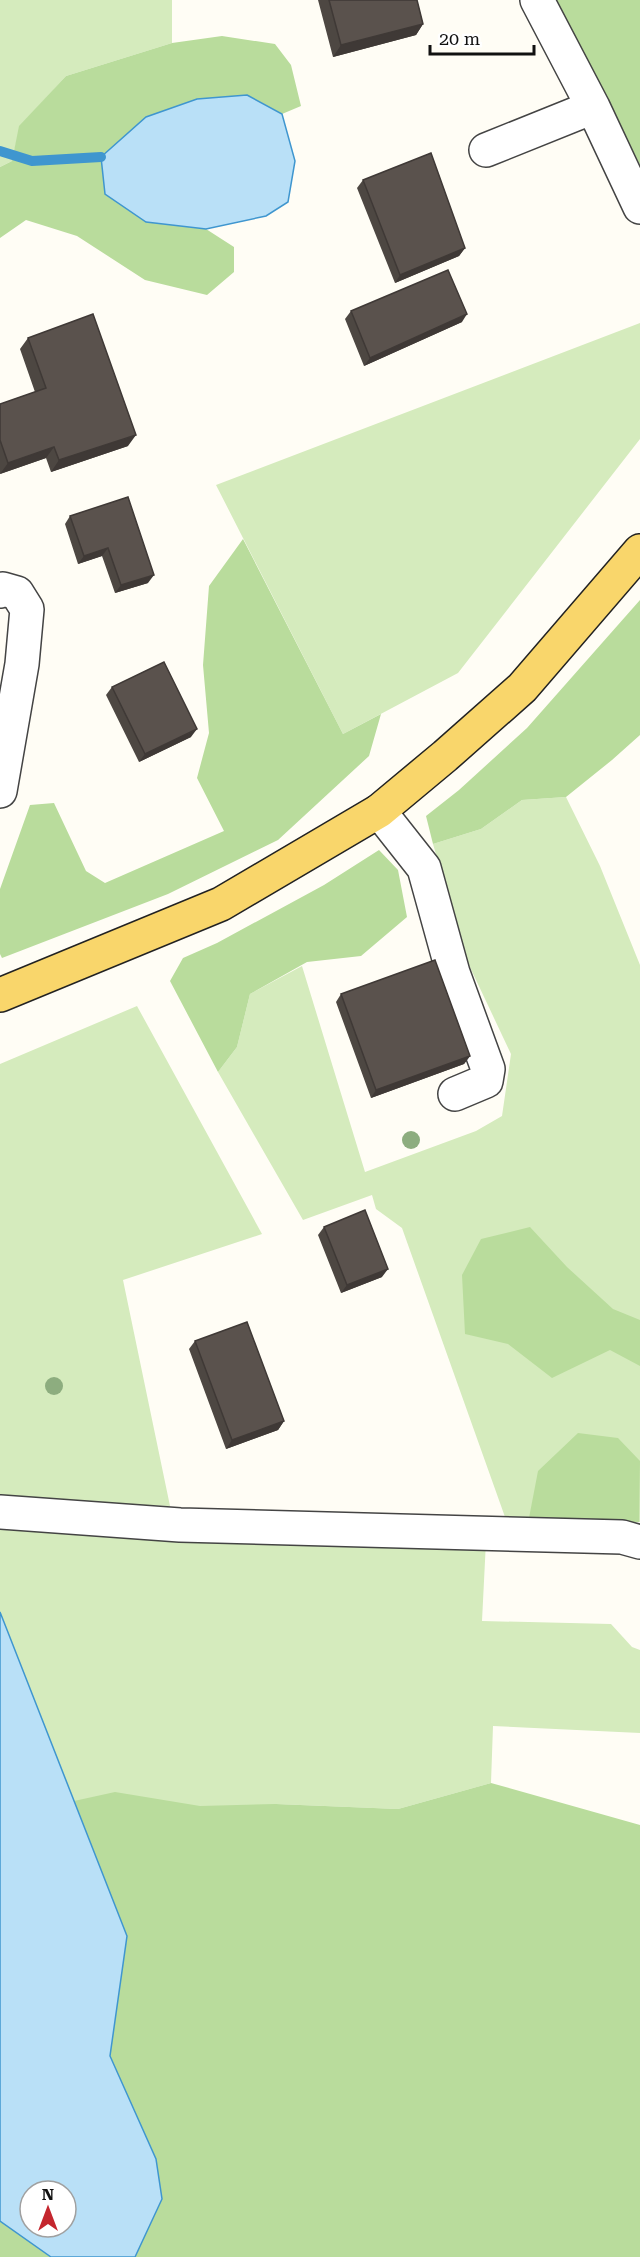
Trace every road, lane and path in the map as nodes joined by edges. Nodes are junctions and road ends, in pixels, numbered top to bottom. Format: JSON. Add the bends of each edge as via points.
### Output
{"nodes":[{"id":1,"x":537,"y":0,"type":"edge"},
{"id":2,"x":593,"y":107,"type":"junction"},
{"id":3,"x":486,"y":150,"type":"dead end"},
{"id":4,"x":640,"y":207,"type":"edge"},
{"id":5,"x":640,"y":551,"type":"edge"},
{"id":6,"x":0,"y":591,"type":"edge"},
{"id":7,"x":4,"y":740,"type":"edge"},
{"id":8,"x":0,"y":791,"type":"edge"},
{"id":9,"x":379,"y":810,"type":"junction"},
{"id":10,"x":0,"y":995,"type":"edge"},
{"id":11,"x":455,"y":1094,"type":"dead end"},
{"id":12,"x":0,"y":1512,"type":"edge"},
{"id":13,"x":640,"y":1542,"type":"edge"}],
"edges":[{"from":1,"to":2,"type":"street"},
{"from":2,"to":3,"type":"street"},
{"from":2,"to":4,"type":"street"},
{"from":5,"to":9,"type":"main road","via":[[522,688]]},
{"from":6,"to":7,"type":"street","via":[[17,593],[27,609],[22,664]]},
{"from":7,"to":8,"type":"street"},
{"from":9,"to":10,"type":"main road","via":[[221,904]]},
{"from":9,"to":11,"type":"street","via":[[424,868],[453,973],[488,1069],[486,1081]]},
{"from":12,"to":13,"type":"street","via":[[180,1525],[622,1537]]}]}
